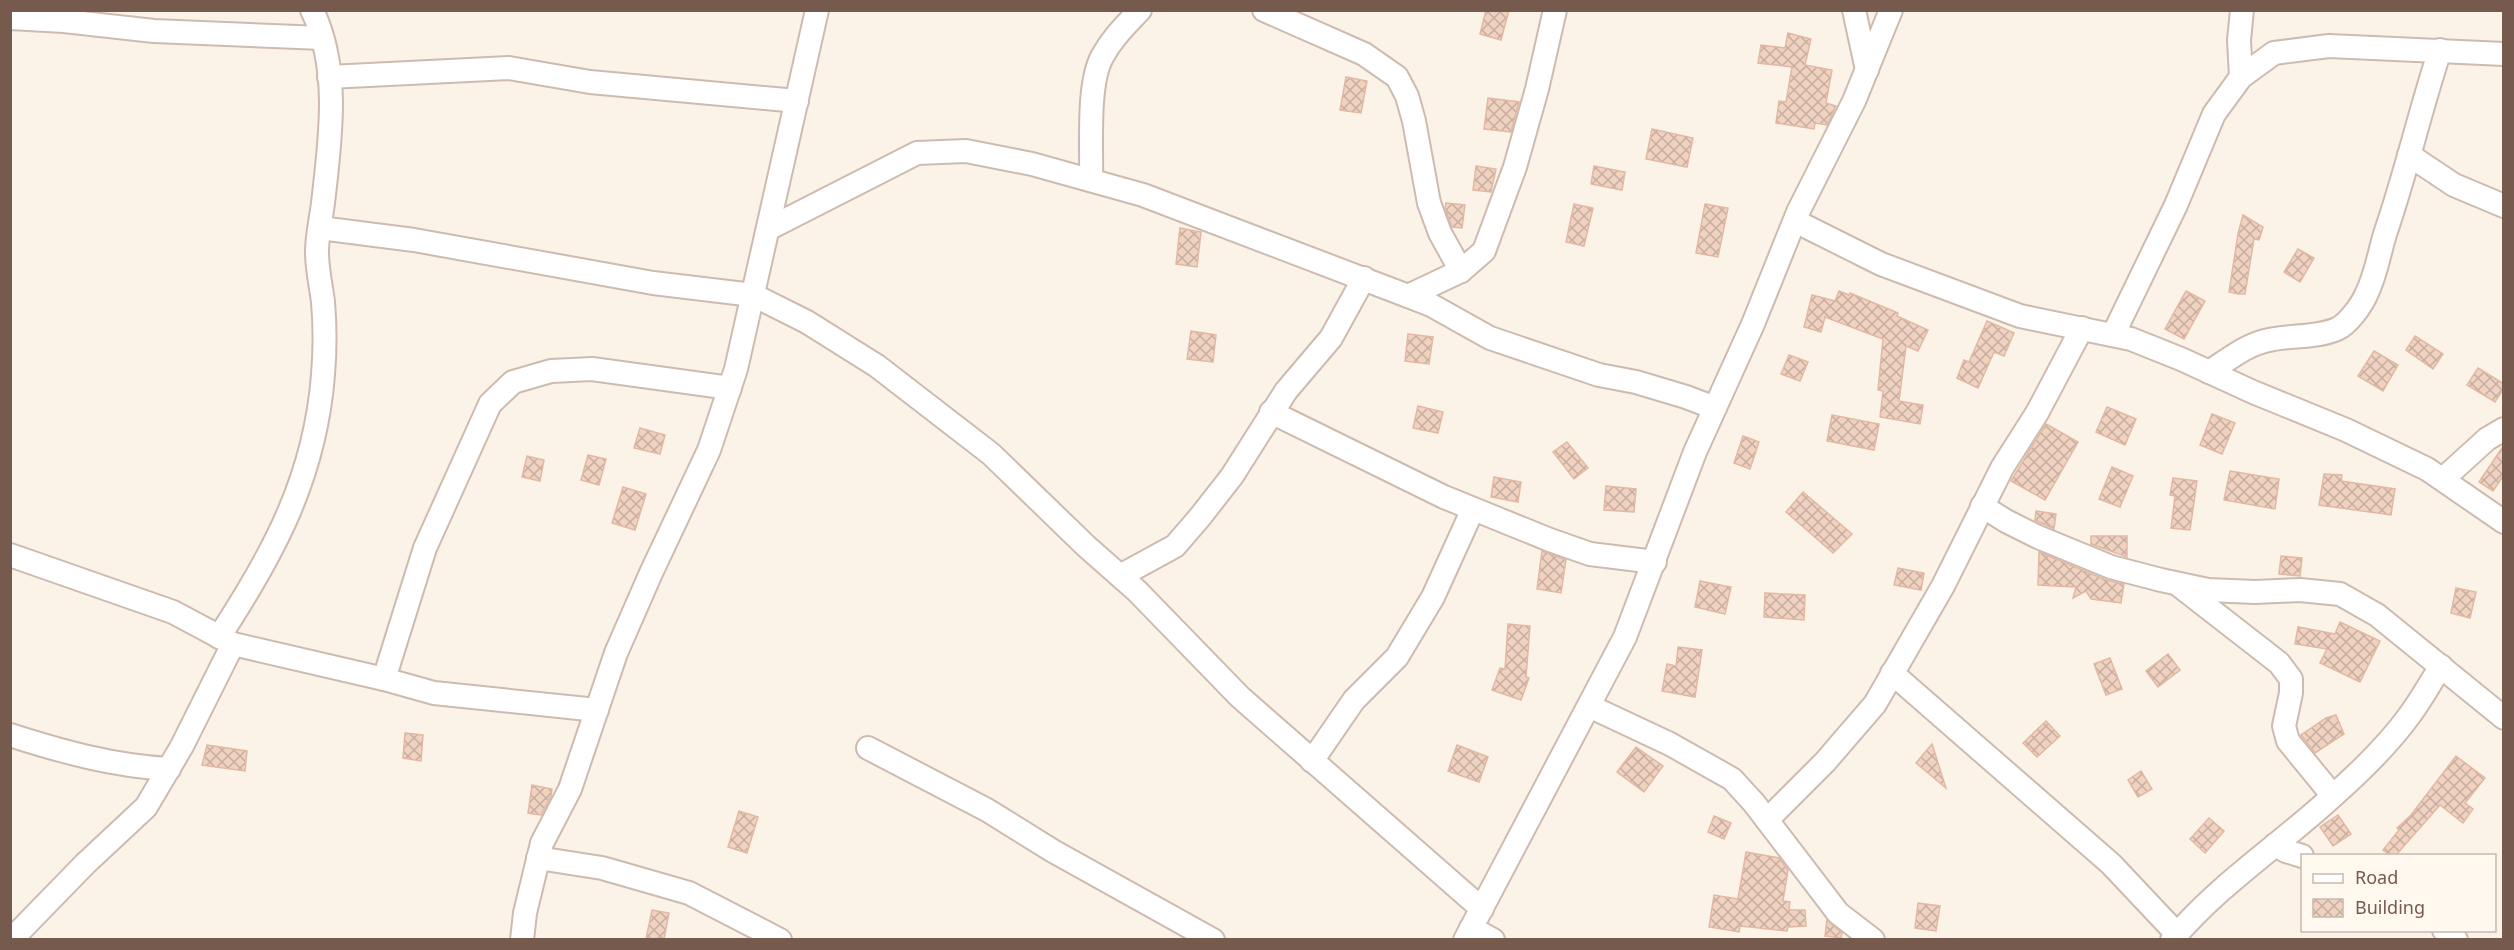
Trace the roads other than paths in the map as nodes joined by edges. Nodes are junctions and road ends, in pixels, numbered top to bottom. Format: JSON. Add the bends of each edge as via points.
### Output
{"nodes":[{"id":1,"x":312,"y":10,"type":"edge"},
{"id":2,"x":817,"y":10,"type":"edge"},
{"id":3,"x":1140,"y":10,"type":"edge"},
{"id":4,"x":1264,"y":10,"type":"edge"},
{"id":5,"x":1555,"y":10,"type":"edge"},
{"id":6,"x":1854,"y":10,"type":"edge"},
{"id":7,"x":1891,"y":10,"type":"edge"},
{"id":8,"x":2242,"y":10,"type":"edge"},
{"id":9,"x":10,"y":18,"type":"edge"},
{"id":10,"x":322,"y":38,"type":"junction"},
{"id":11,"x":2440,"y":50,"type":"junction"},
{"id":12,"x":2504,"y":54,"type":"edge"},
{"id":13,"x":1867,"y":70,"type":"junction"},
{"id":14,"x":329,"y":77,"type":"junction"},
{"id":15,"x":2241,"y":77,"type":"junction"},
{"id":16,"x":798,"y":101,"type":"junction"},
{"id":17,"x":2409,"y":155,"type":"junction"},
{"id":18,"x":1091,"y":180,"type":"junction"},
{"id":19,"x":2504,"y":206,"type":"edge"},
{"id":20,"x":1795,"y":221,"type":"junction"},
{"id":21,"x":320,"y":228,"type":"junction"},
{"id":22,"x":768,"y":229,"type":"junction"},
{"id":23,"x":1461,"y":271,"type":"junction"},
{"id":24,"x":1364,"y":279,"type":"junction"},
{"id":25,"x":753,"y":295,"type":"junction"},
{"id":26,"x":1408,"y":296,"type":"junction"},
{"id":27,"x":2082,"y":328,"type":"junction"},
{"id":28,"x":2112,"y":335,"type":"junction"},
{"id":29,"x":2209,"y":372,"type":"junction"},
{"id":30,"x":730,"y":388,"type":"junction"},
{"id":31,"x":1715,"y":408,"type":"junction"},
{"id":32,"x":1271,"y":412,"type":"junction"},
{"id":33,"x":2504,"y":429,"type":"edge"},
{"id":34,"x":2443,"y":479,"type":"junction"},
{"id":35,"x":1982,"y":506,"type":"junction"},
{"id":36,"x":1473,"y":509,"type":"junction"},
{"id":37,"x":2504,"y":522,"type":"edge"},
{"id":38,"x":10,"y":555,"type":"edge"},
{"id":39,"x":1654,"y":562,"type":"junction"},
{"id":40,"x":1120,"y":576,"type":"junction"},
{"id":41,"x":2177,"y":584,"type":"junction"},
{"id":42,"x":226,"y":641,"type":"junction"},
{"id":43,"x":2441,"y":666,"type":"junction"},
{"id":44,"x":1892,"y":673,"type":"junction"},
{"id":45,"x":384,"y":679,"type":"junction"},
{"id":46,"x":1589,"y":706,"type":"junction"},
{"id":47,"x":597,"y":710,"type":"junction"},
{"id":48,"x":2504,"y":718,"type":"edge"},
{"id":49,"x":10,"y":735,"type":"edge"},
{"id":50,"x":868,"y":748,"type":"dead end"},
{"id":51,"x":1312,"y":761,"type":"junction"},
{"id":52,"x":169,"y":769,"type":"junction"},
{"id":53,"x":2333,"y":796,"type":"junction"},
{"id":54,"x":1767,"y":820,"type":"junction"},
{"id":55,"x":2275,"y":845,"type":"junction"},
{"id":56,"x":2301,"y":856,"type":"edge"},
{"id":57,"x":538,"y":858,"type":"junction"},
{"id":58,"x":1472,"y":925,"type":"edge"},
{"id":59,"x":2181,"y":935,"type":"edge"},
{"id":60,"x":11,"y":939,"type":"edge"},
{"id":61,"x":522,"y":939,"type":"edge"},
{"id":62,"x":780,"y":939,"type":"edge"},
{"id":63,"x":1213,"y":939,"type":"edge"},
{"id":64,"x":1493,"y":939,"type":"edge"},
{"id":65,"x":1873,"y":939,"type":"edge"}],
"edges":[{"from":1,"to":10,"type":"street"},
{"from":2,"to":16,"type":"street"},
{"from":3,"to":18,"type":"street","via":[[1101,58],[1093,86]]},
{"from":4,"to":23,"type":"street","via":[[1364,54],[1397,77],[1407,96],[1430,203],[1440,233]]},
{"from":5,"to":23,"type":"street","via":[[1538,89],[1515,167],[1484,251]]},
{"from":6,"to":13,"type":"street"},
{"from":7,"to":13,"type":"street"},
{"from":8,"to":15,"type":"street"},
{"from":9,"to":10,"type":"street","via":[[154,31]]},
{"from":10,"to":14,"type":"street"},
{"from":11,"to":12,"type":"street"},
{"from":11,"to":15,"type":"street","via":[[2329,46],[2274,53]]},
{"from":11,"to":17,"type":"street"},
{"from":13,"to":20,"type":"street"},
{"from":14,"to":16,"type":"street","via":[[508,68],[590,82]]},
{"from":14,"to":21,"type":"street","via":[[331,119]]},
{"from":15,"to":28,"type":"street","via":[[2214,114],[2176,205]]},
{"from":16,"to":22,"type":"street"},
{"from":17,"to":19,"type":"street","via":[[2454,184]]},
{"from":17,"to":29,"type":"street","via":[[2366,296],[2354,313],[2338,328],[2267,340],[2244,349]]},
{"from":18,"to":22,"type":"street","via":[[966,151],[917,153]]},
{"from":18,"to":24,"type":"street","via":[[1143,195]]},
{"from":20,"to":27,"type":"street","via":[[1881,264],[1958,293],[2020,316]]},
{"from":20,"to":31,"type":"street"},
{"from":21,"to":25,"type":"street","via":[[414,240],[653,283]]},
{"from":21,"to":42,"type":"street","via":[[317,252],[323,304],[323,373],[315,435],[293,506]]},
{"from":22,"to":25,"type":"street"},
{"from":23,"to":26,"type":"street"},
{"from":24,"to":26,"type":"street"},
{"from":24,"to":32,"type":"street","via":[[1331,338]]},
{"from":25,"to":30,"type":"street"},
{"from":25,"to":40,"type":"street","via":[[807,322],[886,373],[991,454]]},
{"from":26,"to":31,"type":"street","via":[[1490,338]]},
{"from":27,"to":28,"type":"street"},
{"from":27,"to":35,"type":"street"},
{"from":28,"to":29,"type":"street","via":[[2131,339]]},
{"from":29,"to":34,"type":"street","via":[[2346,430]]},
{"from":30,"to":45,"type":"street","via":[[592,369],[551,371],[513,382],[490,404],[425,548]]},
{"from":30,"to":47,"type":"street","via":[[709,450],[616,653]]},
{"from":31,"to":39,"type":"street"},
{"from":32,"to":36,"type":"street"},
{"from":32,"to":40,"type":"street","via":[[1232,476],[1174,546]]},
{"from":33,"to":34,"type":"street","via":[[2487,439]]},
{"from":34,"to":37,"type":"street"},
{"from":35,"to":41,"type":"street","via":[[2006,522],[2111,567]]},
{"from":35,"to":44,"type":"street","via":[[1943,586]]},
{"from":36,"to":39,"type":"street","via":[[1590,554]]},
{"from":36,"to":51,"type":"street","via":[[1434,597],[1397,657],[1354,700]]},
{"from":38,"to":42,"type":"street","via":[[173,612]]},
{"from":39,"to":46,"type":"street","via":[[1625,637]]},
{"from":40,"to":51,"type":"street","via":[[1240,697]]},
{"from":41,"to":43,"type":"street","via":[[2208,590],[2340,594],[2377,615]]},
{"from":41,"to":53,"type":"street","via":[[2279,663],[2291,679],[2284,726],[2288,741]]},
{"from":42,"to":45,"type":"street"},
{"from":42,"to":52,"type":"street"},
{"from":43,"to":48,"type":"street"},
{"from":43,"to":53,"type":"street","via":[[2410,716]]},
{"from":44,"to":54,"type":"street","via":[[1875,704]]},
{"from":44,"to":59,"type":"street","via":[[2111,864]]},
{"from":45,"to":47,"type":"street","via":[[434,693]]},
{"from":46,"to":54,"type":"street","via":[[1732,779]]},
{"from":46,"to":58,"type":"street"},
{"from":47,"to":57,"type":"street","via":[[570,789]]},
{"from":49,"to":52,"type":"street","via":[[94,759]]},
{"from":50,"to":63,"type":"street","via":[[987,810]]},
{"from":51,"to":58,"type":"street"},
{"from":52,"to":60,"type":"street","via":[[146,807]]},
{"from":53,"to":55,"type":"street"},
{"from":54,"to":65,"type":"street","via":[[1838,913]]},
{"from":55,"to":56,"type":"street"},
{"from":55,"to":59,"type":"street","via":[[2241,873]]},
{"from":57,"to":61,"type":"street"},
{"from":57,"to":62,"type":"street","via":[[602,868],[689,893]]},
{"from":58,"to":64,"type":"street"}]}
